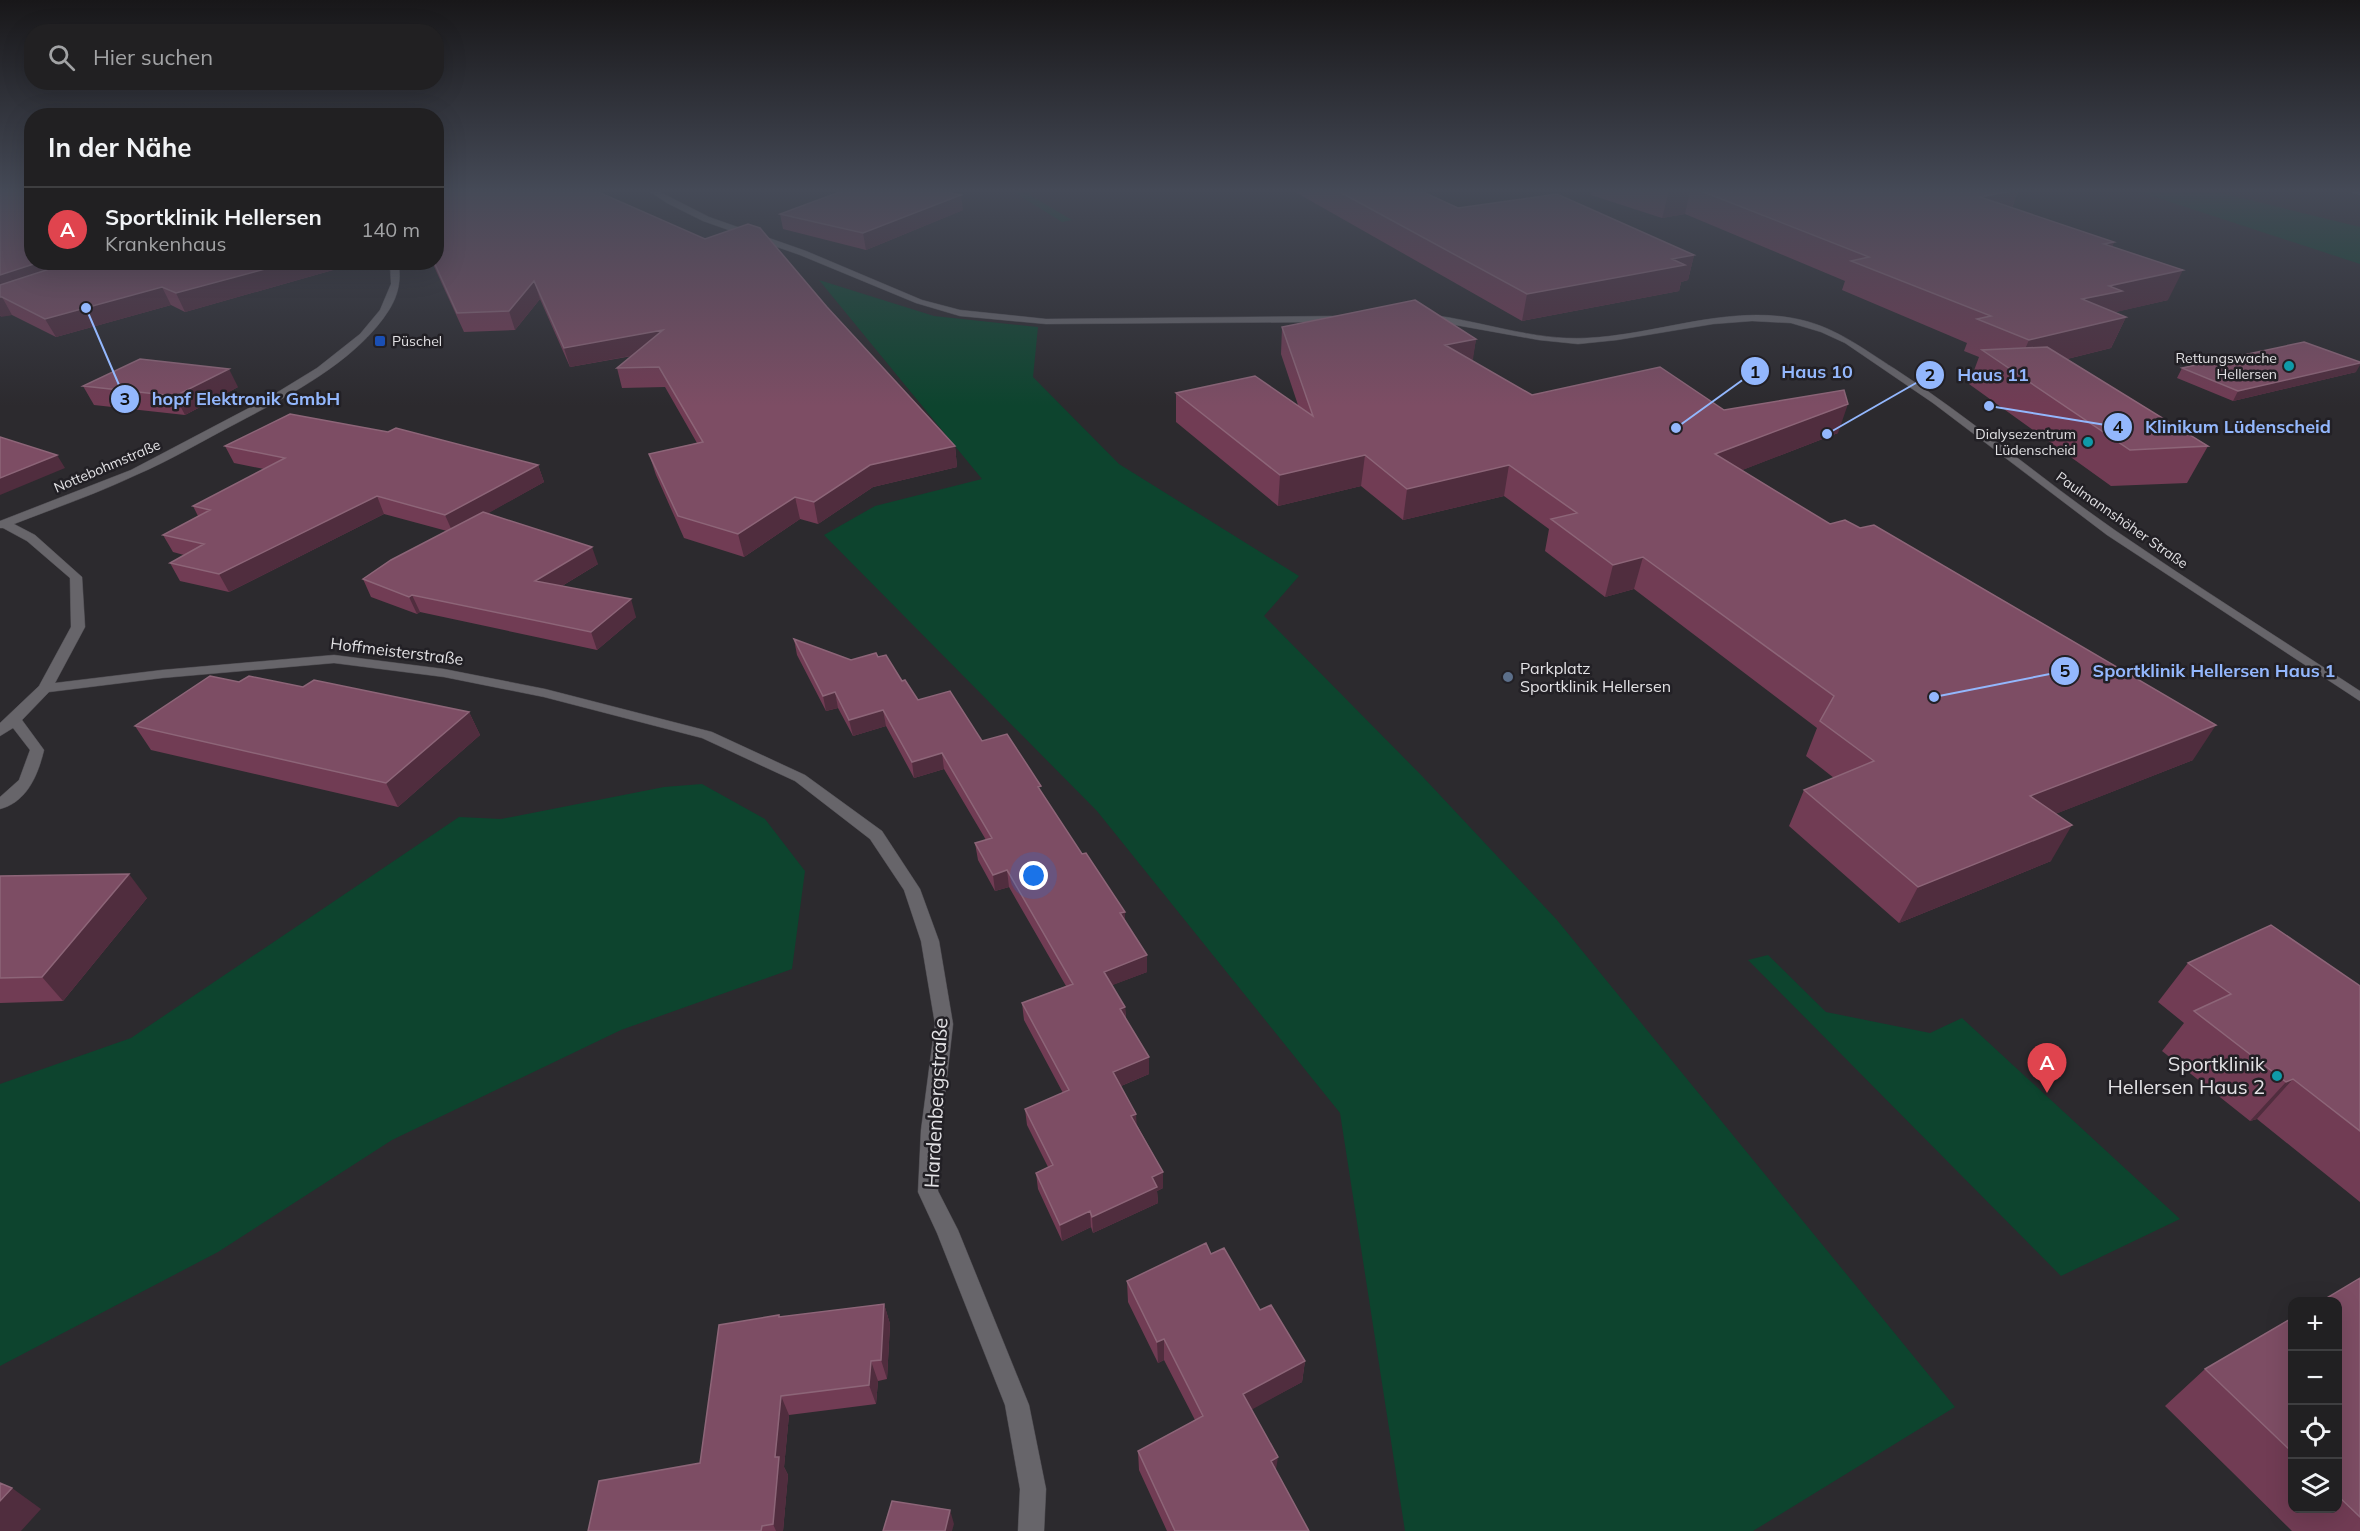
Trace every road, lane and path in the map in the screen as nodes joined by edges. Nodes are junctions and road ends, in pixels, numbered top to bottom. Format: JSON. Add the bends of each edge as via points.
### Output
{"nodes":[{"id":1,"x":830,"y":262,"type":"edge"},
{"id":2,"x":396,"y":270,"type":"edge"},
{"id":3,"x":1418,"y":316,"type":"edge"},
{"id":4,"x":1355,"y":318,"type":"edge"},
{"id":5,"x":2,"y":525,"type":"edge"},
{"id":6,"x":45,"y":688,"type":"junction"},
{"id":7,"x":2360,"y":697,"type":"edge"},
{"id":8,"x":635,"y":715,"type":"joint"},
{"id":9,"x":13,"y":718,"type":"junction"},
{"id":10,"x":0,"y":731,"type":"edge"},
{"id":11,"x":0,"y":804,"type":"edge"},
{"id":12,"x":1031,"y":1531,"type":"edge"}],
"edges":[{"from":1,"to":4,"type":"street","via":[[923,303],[1011,321]]},
{"from":2,"to":5,"type":"street","name":"Nottebohmstraße","via":[[393,292],[381,317],[355,342],[297,385],[135,472]]},
{"from":3,"to":7,"type":"street","name":"Paulmannshöher Straße","via":[[1532,337],[1580,341],[1756,317],[1816,327],[1848,341],[1898,374],[2112,533]]},
{"from":5,"to":6,"type":"street","via":[[31,538],[76,577],[78,627]]},
{"from":6,"to":8,"type":"street","name":"Hoffmeisterstraße","via":[[334,659],[444,673]]},
{"from":6,"to":9,"type":"street"},
{"from":8,"to":12,"type":"street","name":"Hardenbergstraße","via":[[707,735],[800,778],[876,835],[912,889],[930,941],[944,1024],[928,1192],[1017,1405],[1033,1489]]},
{"from":9,"to":10,"type":"street"},
{"from":9,"to":11,"type":"street","via":[[37,750],[28,782]]}]}
